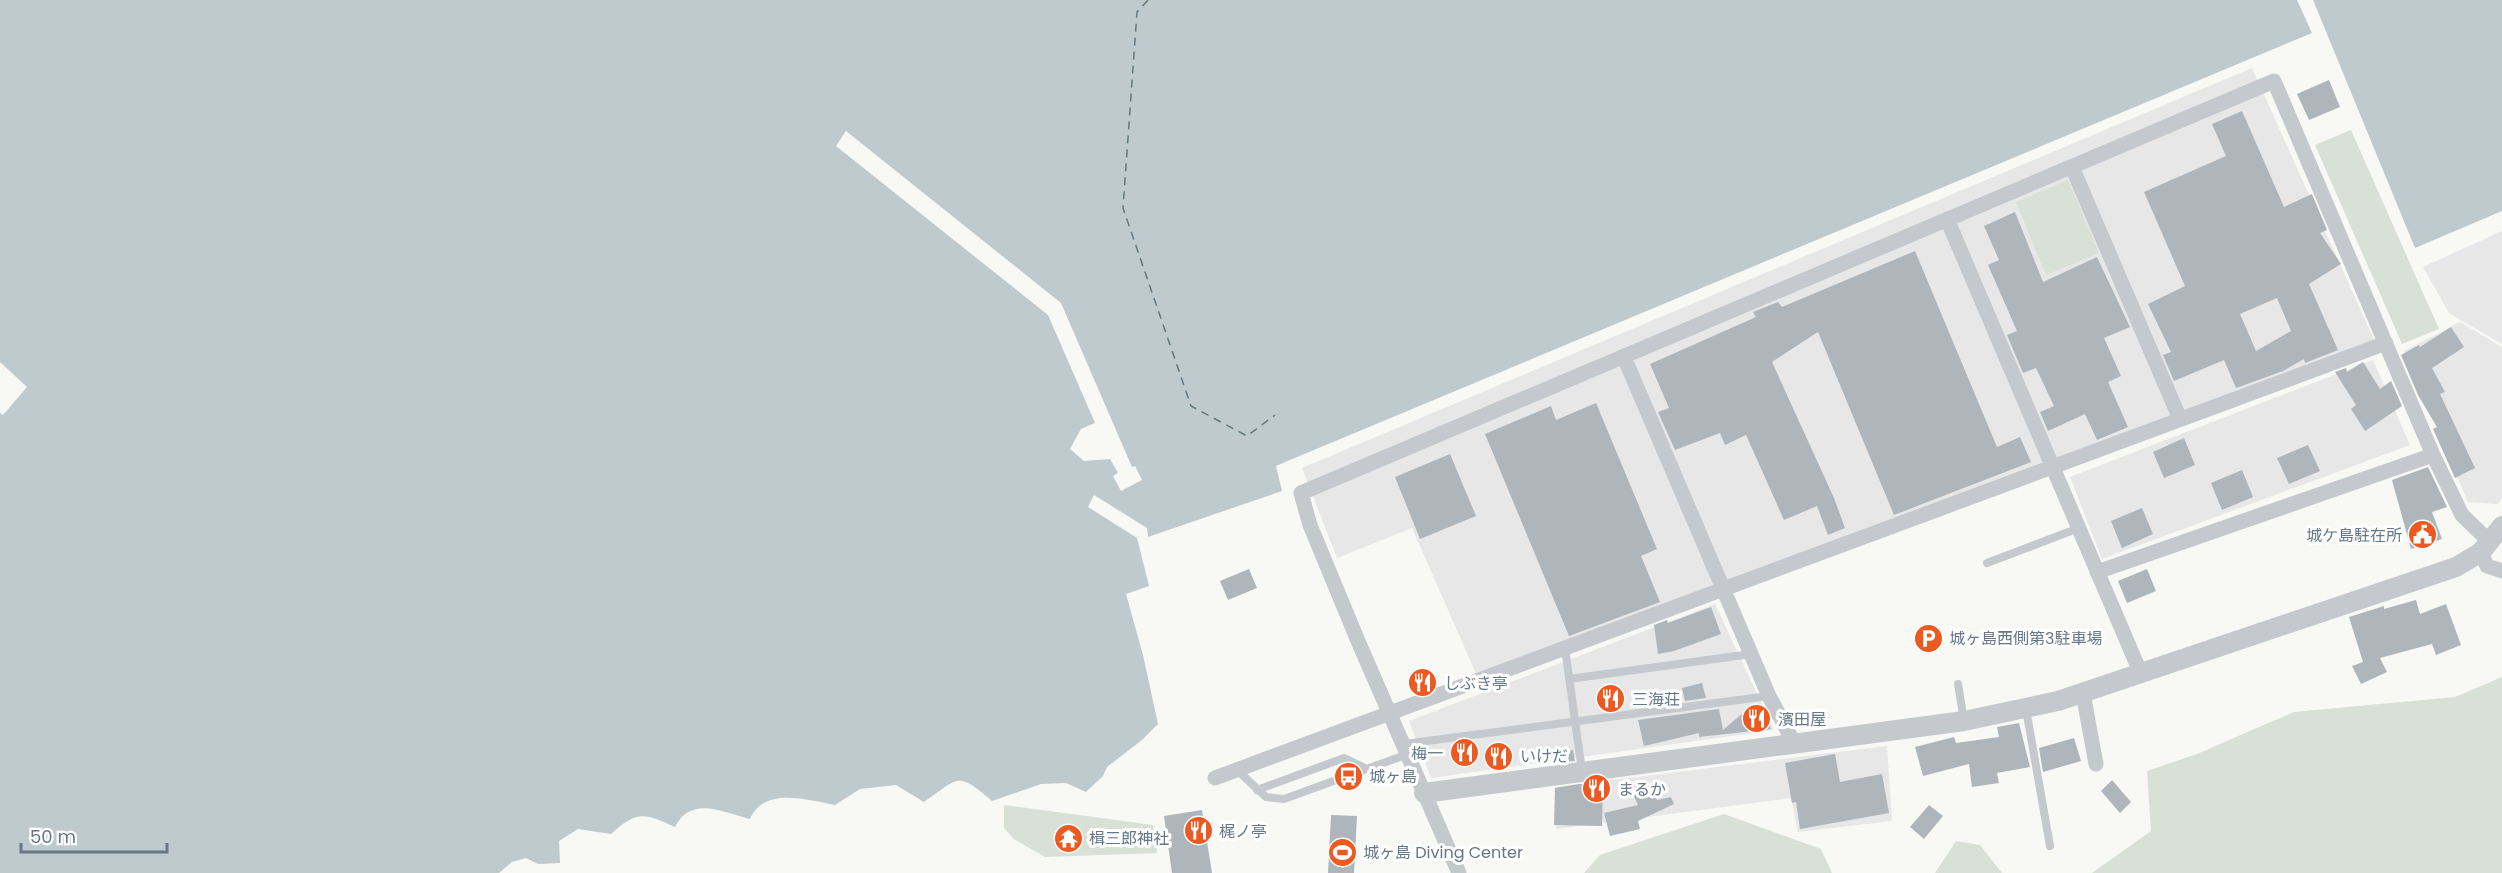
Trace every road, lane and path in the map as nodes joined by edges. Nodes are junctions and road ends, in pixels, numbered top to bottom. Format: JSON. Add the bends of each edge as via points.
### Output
{"nodes":[{"id":1,"x":2072,"y":167,"type":"junction"},
{"id":2,"x":1947,"y":219,"type":"junction"},
{"id":3,"x":2386,"y":343,"type":"junction"},
{"id":4,"x":1624,"y":357,"type":"junction"},
{"id":5,"x":2180,"y":420,"type":"junction"},
{"id":6,"x":2433,"y":454,"type":"junction"},
{"id":7,"x":2054,"y":467,"type":"junction"},
{"id":8,"x":2079,"y":528,"type":"junction"},
{"id":9,"x":2491,"y":540,"type":"edge"},
{"id":10,"x":1987,"y":563,"type":"dead end"},
{"id":11,"x":2502,"y":571,"type":"edge"},
{"id":12,"x":2097,"y":572,"type":"junction"},
{"id":13,"x":1723,"y":590,"type":"junction"},
{"id":14,"x":1565,"y":648,"type":"junction"},
{"id":15,"x":1751,"y":654,"type":"junction"},
{"id":16,"x":2141,"y":674,"type":"junction"},
{"id":17,"x":1569,"y":679,"type":"junction"},
{"id":18,"x":1958,"y":684,"type":"dead end"},
{"id":19,"x":2083,"y":693,"type":"junction"},
{"id":20,"x":1769,"y":696,"type":"junction"},
{"id":21,"x":2026,"y":710,"type":"junction"},
{"id":22,"x":1390,"y":713,"type":"junction"},
{"id":23,"x":1574,"y":720,"type":"junction"},
{"id":24,"x":1964,"y":721,"type":"junction"},
{"id":25,"x":1794,"y":743,"type":"junction"},
{"id":26,"x":1406,"y":749,"type":"junction"},
{"id":27,"x":2096,"y":764,"type":"dead end"},
{"id":28,"x":1367,"y":769,"type":"junction"},
{"id":29,"x":1237,"y":770,"type":"junction"},
{"id":30,"x":1582,"y":771,"type":"junction"},
{"id":31,"x":1215,"y":778,"type":"dead end"},
{"id":32,"x":1257,"y":790,"type":"junction"},
{"id":33,"x":1424,"y":793,"type":"junction"},
{"id":34,"x":2050,"y":846,"type":"dead end"},
{"id":35,"x":1459,"y":873,"type":"edge"}],
"edges":[{"from":1,"to":2,"type":"street"},
{"from":1,"to":3,"type":"street","via":[[2274,81]]},
{"from":1,"to":5,"type":"street"},
{"from":2,"to":4,"type":"street"},
{"from":2,"to":7,"type":"street"},
{"from":3,"to":5,"type":"street"},
{"from":3,"to":6,"type":"street"},
{"from":4,"to":13,"type":"street"},
{"from":4,"to":22,"type":"street","via":[[1301,493],[1310,525]]},
{"from":5,"to":7,"type":"street"},
{"from":6,"to":9,"type":"street","via":[[2462,515]]},
{"from":6,"to":12,"type":"street"},
{"from":7,"to":8,"type":"street"},
{"from":7,"to":13,"type":"street"},
{"from":8,"to":10,"type":"lane"},
{"from":8,"to":12,"type":"street"},
{"from":9,"to":11,"type":"street","via":[[2487,567]]},
{"from":9,"to":16,"type":"street","via":[[2456,567]]},
{"from":12,"to":16,"type":"street"},
{"from":13,"to":14,"type":"street"},
{"from":13,"to":15,"type":"street"},
{"from":14,"to":17,"type":"lane"},
{"from":14,"to":22,"type":"street"},
{"from":15,"to":17,"type":"lane"},
{"from":15,"to":20,"type":"street"},
{"from":16,"to":19,"type":"street"},
{"from":17,"to":23,"type":"lane"},
{"from":18,"to":24,"type":"lane"},
{"from":19,"to":21,"type":"street"},
{"from":19,"to":27,"type":"street"},
{"from":20,"to":23,"type":"lane"},
{"from":20,"to":25,"type":"street"},
{"from":21,"to":24,"type":"street"},
{"from":21,"to":34,"type":"lane"},
{"from":22,"to":26,"type":"street"},
{"from":22,"to":29,"type":"street"},
{"from":23,"to":26,"type":"lane"},
{"from":23,"to":30,"type":"lane"},
{"from":24,"to":25,"type":"street"},
{"from":25,"to":30,"type":"street"},
{"from":26,"to":28,"type":"lane"},
{"from":26,"to":33,"type":"street"},
{"from":28,"to":32,"type":"lane","via":[[1284,799],[1274,800]]},
{"from":28,"to":32,"type":"lane","via":[[1344,758]]},
{"from":29,"to":31,"type":"street"},
{"from":29,"to":32,"type":"lane"},
{"from":30,"to":33,"type":"street"},
{"from":33,"to":35,"type":"street"}]}
